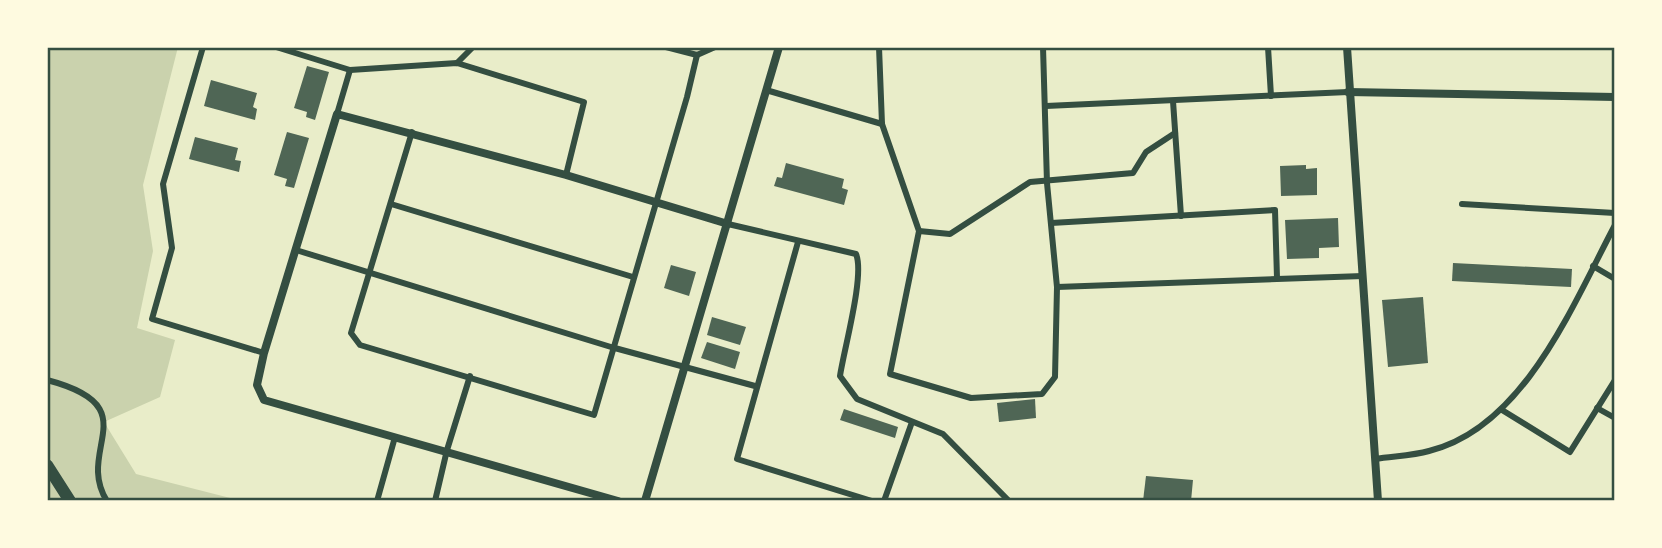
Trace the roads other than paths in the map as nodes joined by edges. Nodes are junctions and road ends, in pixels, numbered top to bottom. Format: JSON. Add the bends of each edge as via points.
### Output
{"nodes":[{"id":1,"x":203,"y":47,"type":"edge"},
{"id":2,"x":276,"y":47,"type":"edge"},
{"id":3,"x":473,"y":47,"type":"edge"},
{"id":4,"x":666,"y":47,"type":"edge"},
{"id":5,"x":715,"y":47,"type":"edge"},
{"id":6,"x":779,"y":47,"type":"edge"},
{"id":7,"x":879,"y":47,"type":"edge"},
{"id":8,"x":1043,"y":47,"type":"edge"},
{"id":9,"x":1268,"y":47,"type":"edge"},
{"id":10,"x":1347,"y":47,"type":"edge"},
{"id":11,"x":697,"y":55,"type":"junction"},
{"id":12,"x":457,"y":63,"type":"junction"},
{"id":13,"x":350,"y":70,"type":"junction"},
{"id":14,"x":766,"y":90,"type":"junction"},
{"id":15,"x":1348,"y":93,"type":"junction"},
{"id":16,"x":1271,"y":96,"type":"junction"},
{"id":17,"x":1615,"y":97,"type":"edge"},
{"id":18,"x":1173,"y":101,"type":"junction"},
{"id":19,"x":1046,"y":106,"type":"junction"},
{"id":20,"x":337,"y":114,"type":"junction"},
{"id":21,"x":882,"y":124,"type":"junction"},
{"id":22,"x":412,"y":132,"type":"junction"},
{"id":23,"x":1175,"y":133,"type":"junction"},
{"id":24,"x":566,"y":174,"type":"junction"},
{"id":25,"x":1047,"y":183,"type":"junction"},
{"id":26,"x":654,"y":203,"type":"junction"},
{"id":27,"x":391,"y":204,"type":"junction"},
{"id":28,"x":1462,"y":204,"type":"dead end"},
{"id":29,"x":1615,"y":213,"type":"edge"},
{"id":30,"x":1181,"y":216,"type":"junction"},
{"id":31,"x":1051,"y":223,"type":"junction"},
{"id":32,"x":728,"y":224,"type":"junction"},
{"id":33,"x":1615,"y":225,"type":"edge"},
{"id":34,"x":919,"y":231,"type":"junction"},
{"id":35,"x":798,"y":242,"type":"junction"},
{"id":36,"x":296,"y":250,"type":"junction"},
{"id":37,"x":1593,"y":266,"type":"junction"},
{"id":38,"x":369,"y":271,"type":"junction"},
{"id":39,"x":1363,"y":276,"type":"junction"},
{"id":40,"x":633,"y":277,"type":"junction"},
{"id":41,"x":1277,"y":278,"type":"junction"},
{"id":42,"x":1615,"y":279,"type":"edge"},
{"id":43,"x":1057,"y":287,"type":"junction"},
{"id":44,"x":611,"y":347,"type":"junction"},
{"id":45,"x":264,"y":353,"type":"junction"},
{"id":46,"x":687,"y":366,"type":"junction"},
{"id":47,"x":470,"y":376,"type":"junction"},
{"id":48,"x":47,"y":380,"type":"edge"},
{"id":49,"x":1615,"y":380,"type":"edge"},
{"id":50,"x":755,"y":386,"type":"junction"},
{"id":51,"x":1597,"y":408,"type":"junction"},
{"id":52,"x":1502,"y":410,"type":"junction"},
{"id":53,"x":1615,"y":418,"type":"edge"},
{"id":54,"x":912,"y":422,"type":"junction"},
{"id":55,"x":395,"y":437,"type":"junction"},
{"id":56,"x":447,"y":450,"type":"junction"},
{"id":57,"x":1375,"y":459,"type":"junction"},
{"id":58,"x":47,"y":465,"type":"edge"},
{"id":59,"x":70,"y":501,"type":"edge"},
{"id":60,"x":107,"y":501,"type":"edge"},
{"id":61,"x":377,"y":501,"type":"edge"},
{"id":62,"x":435,"y":501,"type":"edge"},
{"id":63,"x":618,"y":501,"type":"edge"},
{"id":64,"x":645,"y":501,"type":"edge"},
{"id":65,"x":872,"y":501,"type":"edge"},
{"id":66,"x":884,"y":501,"type":"edge"},
{"id":67,"x":1009,"y":501,"type":"edge"},
{"id":68,"x":1378,"y":501,"type":"edge"}],
"edges":[{"from":1,"to":45,"type":"street","via":[[163,184],[172,248],[152,319]]},
{"from":2,"to":13,"type":"street"},
{"from":3,"to":12,"type":"street"},
{"from":4,"to":11,"type":"street"},
{"from":5,"to":11,"type":"street"},
{"from":6,"to":14,"type":"street"},
{"from":7,"to":21,"type":"street"},
{"from":8,"to":19,"type":"street"},
{"from":9,"to":16,"type":"street"},
{"from":10,"to":15,"type":"street"},
{"from":11,"to":26,"type":"street"},
{"from":12,"to":13,"type":"street"},
{"from":12,"to":24,"type":"street","via":[[584,102]]},
{"from":13,"to":20,"type":"street"},
{"from":14,"to":21,"type":"street"},
{"from":14,"to":32,"type":"street"},
{"from":15,"to":16,"type":"street"},
{"from":15,"to":17,"type":"street"},
{"from":15,"to":39,"type":"street"},
{"from":16,"to":18,"type":"street"},
{"from":18,"to":19,"type":"street"},
{"from":18,"to":23,"type":"street"},
{"from":19,"to":25,"type":"street"},
{"from":20,"to":22,"type":"street"},
{"from":20,"to":36,"type":"street"},
{"from":21,"to":34,"type":"street"},
{"from":22,"to":24,"type":"street"},
{"from":22,"to":27,"type":"street"},
{"from":23,"to":25,"type":"street","via":[[1146,152],[1133,173]]},
{"from":23,"to":30,"type":"street"},
{"from":24,"to":26,"type":"street"},
{"from":25,"to":31,"type":"street"},
{"from":25,"to":34,"type":"street","via":[[1030,182],[950,234]]},
{"from":26,"to":32,"type":"street"},
{"from":26,"to":40,"type":"street"},
{"from":27,"to":38,"type":"street"},
{"from":27,"to":40,"type":"street"},
{"from":28,"to":29,"type":"street"},
{"from":30,"to":31,"type":"street"},
{"from":30,"to":41,"type":"street","via":[[1275,211]]},
{"from":31,"to":43,"type":"street"},
{"from":32,"to":35,"type":"street"},
{"from":32,"to":46,"type":"street"},
{"from":33,"to":37,"type":"street"},
{"from":34,"to":43,"type":"street","via":[[890,374],[971,398],[1042,394],[1055,377]]},
{"from":35,"to":50,"type":"street"},
{"from":35,"to":54,"type":"street","via":[[856,254],[858,281],[841,376],[858,399]]},
{"from":36,"to":38,"type":"street"},
{"from":36,"to":45,"type":"street"},
{"from":37,"to":42,"type":"street"},
{"from":37,"to":52,"type":"street","via":[[1544,357]]},
{"from":38,"to":44,"type":"street"},
{"from":38,"to":47,"type":"street","via":[[351,333],[360,345]]},
{"from":39,"to":41,"type":"street"},
{"from":39,"to":57,"type":"street"},
{"from":40,"to":44,"type":"street"},
{"from":41,"to":43,"type":"street"},
{"from":44,"to":46,"type":"street"},
{"from":44,"to":47,"type":"street","via":[[594,415]]},
{"from":45,"to":55,"type":"street","via":[[257,385],[264,400]]},
{"from":46,"to":50,"type":"street"},
{"from":46,"to":64,"type":"street"},
{"from":47,"to":56,"type":"street"},
{"from":48,"to":60,"type":"street","via":[[75,387],[99,407],[103,427],[98,481]]},
{"from":49,"to":51,"type":"street"},
{"from":50,"to":65,"type":"street","via":[[737,458]]},
{"from":51,"to":52,"type":"street","via":[[1570,452]]},
{"from":51,"to":53,"type":"street"},
{"from":52,"to":57,"type":"street","via":[[1430,451]]},
{"from":54,"to":66,"type":"street"},
{"from":54,"to":67,"type":"street","via":[[943,434]]},
{"from":55,"to":56,"type":"street"},
{"from":55,"to":61,"type":"street"},
{"from":56,"to":62,"type":"street"},
{"from":56,"to":63,"type":"street"},
{"from":57,"to":68,"type":"street"},
{"from":58,"to":59,"type":"highway"}]}
